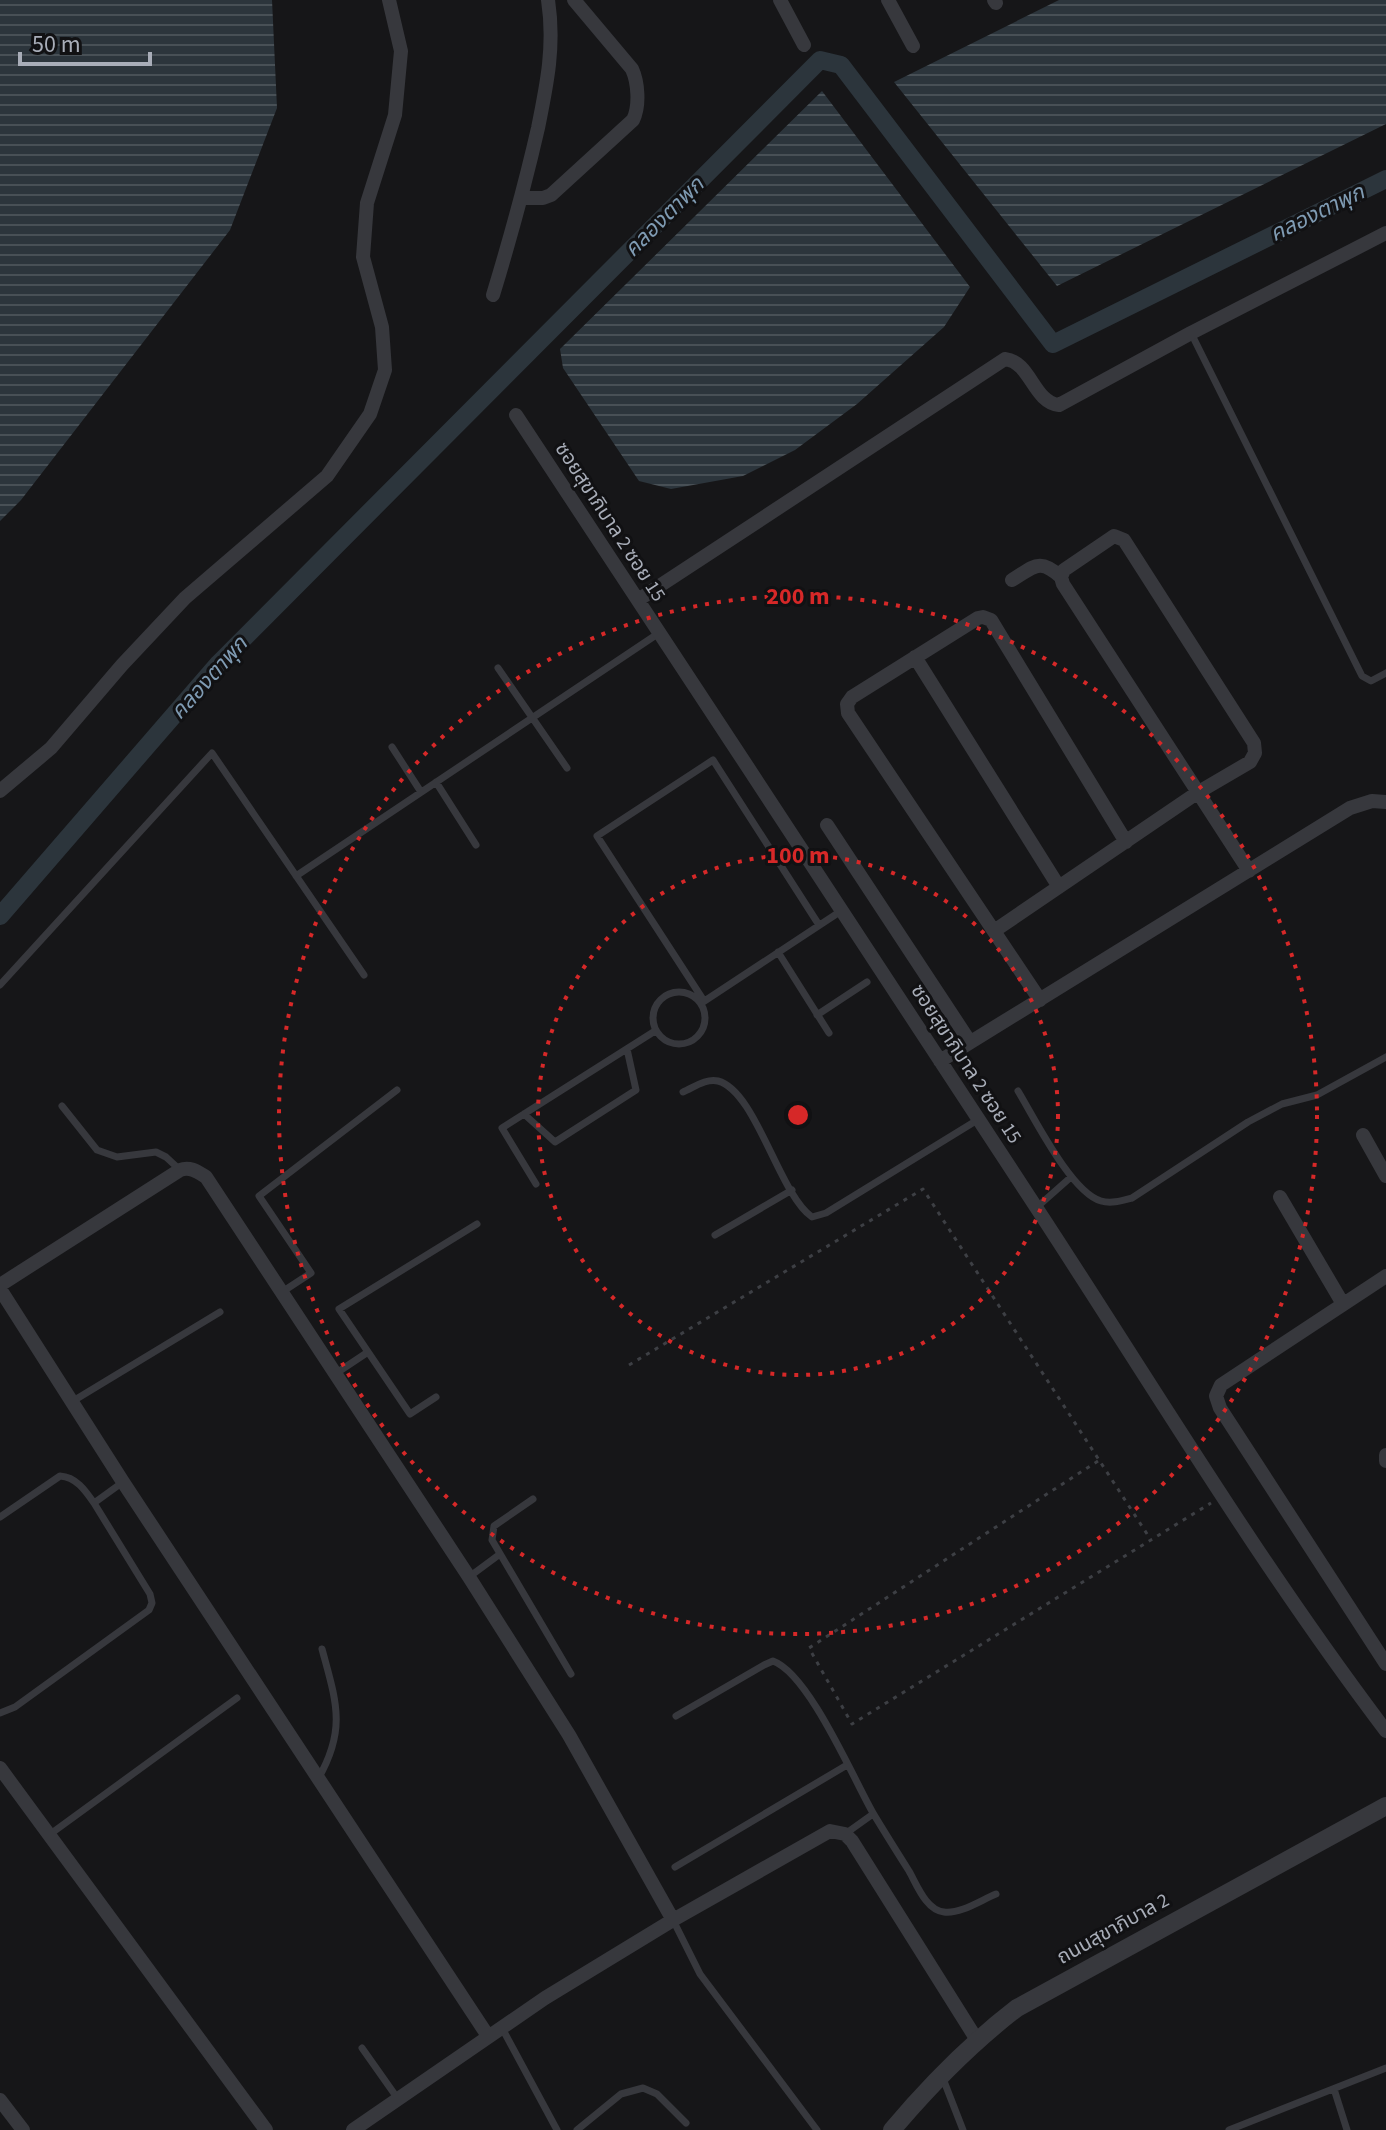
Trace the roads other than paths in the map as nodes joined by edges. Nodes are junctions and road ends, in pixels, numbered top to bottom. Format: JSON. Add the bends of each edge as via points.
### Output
{"nodes":[{"id":1,"x":389,"y":0,"type":"edge"},
{"id":2,"x":548,"y":0,"type":"edge"},
{"id":3,"x":574,"y":0,"type":"edge"},
{"id":4,"x":780,"y":0,"type":"edge"},
{"id":5,"x":888,"y":0,"type":"edge"},
{"id":6,"x":804,"y":45,"type":"dead end"},
{"id":7,"x":913,"y":46,"type":"dead end"},
{"id":8,"x":523,"y":198,"type":"junction"},
{"id":9,"x":1386,"y":233,"type":"edge"},
{"id":10,"x":493,"y":295,"type":"dead end"},
{"id":11,"x":1191,"y":333,"type":"junction"},
{"id":12,"x":516,"y":415,"type":"dead end"},
{"id":13,"x":1061,"y":577,"type":"junction"},
{"id":14,"x":1012,"y":580,"type":"dead end"},
{"id":15,"x":638,"y":600,"type":"junction"},
{"id":16,"x":659,"y":633,"type":"junction"},
{"id":17,"x":915,"y":657,"type":"junction"},
{"id":18,"x":498,"y":668,"type":"dead end"},
{"id":19,"x":1386,"y":673,"type":"edge"},
{"id":20,"x":532,"y":718,"type":"junction"},
{"id":21,"x":392,"y":747,"type":"dead end"},
{"id":22,"x":567,"y":768,"type":"dead end"},
{"id":23,"x":436,"y":782,"type":"junction"},
{"id":24,"x":0,"y":791,"type":"edge"},
{"id":25,"x":421,"y":792,"type":"junction"},
{"id":26,"x":1197,"y":793,"type":"junction"},
{"id":27,"x":1386,"y":802,"type":"edge"},
{"id":28,"x":827,"y":825,"type":"dead end"},
{"id":29,"x":1126,"y":842,"type":"junction"},
{"id":30,"x":476,"y":845,"type":"dead end"},
{"id":31,"x":1249,"y":871,"type":"junction"},
{"id":32,"x":296,"y":876,"type":"junction"},
{"id":33,"x":1059,"y":887,"type":"junction"},
{"id":34,"x":841,"y":911,"type":"junction"},
{"id":35,"x":819,"y":925,"type":"junction"},
{"id":36,"x":994,"y":931,"type":"junction"},
{"id":37,"x":778,"y":952,"type":"junction"},
{"id":38,"x":364,"y":975,"type":"dead end"},
{"id":39,"x":867,"y":982,"type":"dead end"},
{"id":40,"x":0,"y":985,"type":"edge"},
{"id":41,"x":1040,"y":1000,"type":"junction"},
{"id":42,"x":702,"y":1002,"type":"junction"},
{"id":43,"x":817,"y":1015,"type":"junction"},
{"id":44,"x":655,"y":1031,"type":"junction"},
{"id":45,"x":829,"y":1033,"type":"dead end"},
{"id":46,"x":970,"y":1042,"type":"junction"},
{"id":47,"x":627,"y":1049,"type":"junction"},
{"id":48,"x":1386,"y":1057,"type":"edge"},
{"id":49,"x":940,"y":1061,"type":"junction"},
{"id":50,"x":397,"y":1090,"type":"dead end"},
{"id":51,"x":1018,"y":1091,"type":"dead end"},
{"id":52,"x":683,"y":1092,"type":"dead end"},
{"id":53,"x":62,"y":1106,"type":"dead end"},
{"id":54,"x":524,"y":1114,"type":"junction"},
{"id":55,"x":979,"y":1119,"type":"junction"},
{"id":56,"x":1363,"y":1135,"type":"dead end"},
{"id":57,"x":180,"y":1170,"type":"junction"},
{"id":58,"x":1386,"y":1176,"type":"edge"},
{"id":59,"x":1071,"y":1177,"type":"junction"},
{"id":60,"x":536,"y":1184,"type":"dead end"},
{"id":61,"x":792,"y":1190,"type":"junction"},
{"id":62,"x":1280,"y":1197,"type":"dead end"},
{"id":63,"x":1036,"y":1208,"type":"junction"},
{"id":64,"x":477,"y":1224,"type":"dead end"},
{"id":65,"x":715,"y":1235,"type":"dead end"},
{"id":66,"x":1386,"y":1276,"type":"edge"},
{"id":67,"x":0,"y":1287,"type":"edge"},
{"id":68,"x":282,"y":1292,"type":"junction"},
{"id":69,"x":1343,"y":1304,"type":"junction"},
{"id":70,"x":220,"y":1312,"type":"dead end"},
{"id":71,"x":368,"y":1352,"type":"junction"},
{"id":72,"x":335,"y":1374,"type":"junction"},
{"id":73,"x":436,"y":1397,"type":"dead end"},
{"id":74,"x":73,"y":1401,"type":"junction"},
{"id":75,"x":123,"y":1482,"type":"junction"},
{"id":76,"x":533,"y":1499,"type":"dead end"},
{"id":77,"x":94,"y":1503,"type":"junction"},
{"id":78,"x":0,"y":1517,"type":"edge"},
{"id":79,"x":500,"y":1554,"type":"junction"},
{"id":80,"x":469,"y":1577,"type":"junction"},
{"id":81,"x":322,"y":1649,"type":"dead end"},
{"id":82,"x":1386,"y":1664,"type":"edge"},
{"id":83,"x":571,"y":1674,"type":"dead end"},
{"id":84,"x":237,"y":1698,"type":"dead end"},
{"id":85,"x":0,"y":1713,"type":"edge"},
{"id":86,"x":676,"y":1716,"type":"dead end"},
{"id":87,"x":1386,"y":1731,"type":"edge"},
{"id":88,"x":847,"y":1765,"type":"junction"},
{"id":89,"x":0,"y":1768,"type":"edge"},
{"id":90,"x":318,"y":1779,"type":"junction"},
{"id":91,"x":1386,"y":1806,"type":"edge"},
{"id":92,"x":873,"y":1814,"type":"junction"},
{"id":93,"x":845,"y":1834,"type":"junction"},
{"id":94,"x":49,"y":1835,"type":"junction"},
{"id":95,"x":675,"y":1867,"type":"dead end"},
{"id":96,"x":996,"y":1894,"type":"dead end"},
{"id":97,"x":673,"y":1920,"type":"junction"},
{"id":98,"x":501,"y":2026,"type":"junction"},
{"id":99,"x":488,"y":2036,"type":"junction"},
{"id":100,"x":977,"y":2040,"type":"junction"},
{"id":101,"x":362,"y":2048,"type":"dead end"},
{"id":102,"x":1386,"y":2068,"type":"edge"},
{"id":103,"x":941,"y":2074,"type":"junction"},
{"id":104,"x":1334,"y":2089,"type":"junction"},
{"id":105,"x":398,"y":2099,"type":"junction"},
{"id":106,"x":0,"y":2100,"type":"edge"},
{"id":107,"x":686,"y":2123,"type":"dead end"},
{"id":108,"x":23,"y":2130,"type":"edge"},
{"id":109,"x":266,"y":2130,"type":"edge"},
{"id":110,"x":353,"y":2130,"type":"edge"},
{"id":111,"x":557,"y":2130,"type":"edge"},
{"id":112,"x":577,"y":2130,"type":"edge"},
{"id":113,"x":817,"y":2130,"type":"edge"},
{"id":114,"x":892,"y":2130,"type":"edge"},
{"id":115,"x":963,"y":2130,"type":"edge"},
{"id":116,"x":1229,"y":2130,"type":"edge"},
{"id":117,"x":1347,"y":2130,"type":"edge"}],
"edges":[{"from":1,"to":24,"type":"street","via":[[401,51],[395,115],[367,203],[363,257],[382,327],[385,370],[370,414],[327,476],[185,598],[51,748]]},
{"from":2,"to":8,"type":"street","via":[[551,64]]},
{"from":3,"to":8,"type":"street","via":[[632,69],[636,113],[559,188],[543,198]]},
{"from":4,"to":6,"type":"street"},
{"from":5,"to":7,"type":"street"},
{"from":8,"to":10,"type":"street"},
{"from":9,"to":11,"type":"street"},
{"from":11,"to":15,"type":"street","via":[[1059,405],[1045,399],[1017,362],[1005,359]]},
{"from":11,"to":19,"type":"lane","via":[[1362,676],[1371,681]]},
{"from":12,"to":15,"type":"street","name":"ซอยสุขาภิบาล 2 ซอย 15"},
{"from":13,"to":14,"type":"street","via":[[1048,565],[1037,565]]},
{"from":13,"to":26,"type":"street"},
{"from":13,"to":26,"type":"street","via":[[1114,536],[1124,540],[1254,743],[1250,762]]},
{"from":15,"to":16,"type":"street","name":"ซอยสุขาภิบาล 2 ซอย 15"},
{"from":16,"to":20,"type":"lane"},
{"from":16,"to":34,"type":"street","name":"ซอยสุขาภิบาล 2 ซอย 15"},
{"from":17,"to":29,"type":"street","via":[[978,618],[991,620]]},
{"from":17,"to":33,"type":"street"},
{"from":17,"to":36,"type":"street","via":[[852,697],[848,713]]},
{"from":18,"to":20,"type":"lane"},
{"from":20,"to":22,"type":"lane"},
{"from":20,"to":23,"type":"lane"},
{"from":21,"to":25,"type":"lane"},
{"from":23,"to":25,"type":"lane"},
{"from":23,"to":30,"type":"lane"},
{"from":25,"to":32,"type":"lane"},
{"from":26,"to":29,"type":"street"},
{"from":26,"to":31,"type":"street"},
{"from":27,"to":31,"type":"street","via":[[1350,808]]},
{"from":28,"to":46,"type":"street"},
{"from":29,"to":33,"type":"street"},
{"from":31,"to":41,"type":"street"},
{"from":32,"to":38,"type":"lane"},
{"from":32,"to":40,"type":"lane","via":[[212,753]]},
{"from":33,"to":36,"type":"street"},
{"from":34,"to":35,"type":"lane"},
{"from":34,"to":49,"type":"street","name":"ซอยสุขาภิบาล 2 ซอย 15"},
{"from":35,"to":37,"type":"lane"},
{"from":35,"to":42,"type":"lane","via":[[713,760],[597,836]]},
{"from":36,"to":41,"type":"street"},
{"from":37,"to":42,"type":"lane"},
{"from":37,"to":43,"type":"lane"},
{"from":39,"to":43,"type":"lane"},
{"from":41,"to":46,"type":"street"},
{"from":42,"to":44,"type":"lane","via":[[683,992],[667,995],[652,1014]]},
{"from":42,"to":44,"type":"lane","via":[[704,1027],[693,1041],[667,1042]]},
{"from":43,"to":45,"type":"lane"},
{"from":44,"to":47,"type":"lane"},
{"from":46,"to":49,"type":"street"},
{"from":47,"to":54,"type":"lane"},
{"from":47,"to":54,"type":"lane","via":[[636,1090],[555,1142]]},
{"from":48,"to":59,"type":"lane","via":[[1317,1095],[1282,1104],[1248,1122],[1132,1198],[1101,1201]]},
{"from":49,"to":55,"type":"street","name":"ซอยสุขาภิบาล 2 ซอย 15"},
{"from":50,"to":68,"type":"lane","via":[[259,1196],[311,1273]]},
{"from":51,"to":59,"type":"lane"},
{"from":52,"to":61,"type":"lane","via":[[710,1080],[731,1089]]},
{"from":53,"to":57,"type":"lane","via":[[97,1150],[117,1157],[156,1152]]},
{"from":54,"to":60,"type":"lane","via":[[502,1128]]},
{"from":55,"to":61,"type":"lane","via":[[819,1217],[807,1213]]},
{"from":55,"to":63,"type":"street","name":"ซอยสุขาภิบาล 2 ซอย 15"},
{"from":56,"to":58,"type":"street"},
{"from":57,"to":67,"type":"street"},
{"from":57,"to":68,"type":"street","via":[[194,1169],[206,1177]]},
{"from":59,"to":63,"type":"lane"},
{"from":61,"to":65,"type":"lane"},
{"from":62,"to":69,"type":"street"},
{"from":63,"to":87,"type":"street","name":"ซอยสุขาภิบาล 2 ซอย 15","via":[[1318,1642]]},
{"from":64,"to":71,"type":"lane","via":[[339,1309]]},
{"from":66,"to":69,"type":"street"},
{"from":67,"to":74,"type":"street"},
{"from":68,"to":72,"type":"street"},
{"from":69,"to":82,"type":"street","via":[[1221,1385],[1216,1396]]},
{"from":70,"to":74,"type":"lane"},
{"from":71,"to":72,"type":"lane"},
{"from":71,"to":73,"type":"lane","via":[[410,1414]]},
{"from":72,"to":80,"type":"street"},
{"from":74,"to":75,"type":"street"},
{"from":75,"to":77,"type":"lane"},
{"from":75,"to":90,"type":"street"},
{"from":76,"to":79,"type":"lane","via":[[494,1526],[492,1540]]},
{"from":77,"to":78,"type":"lane","via":[[76,1482],[60,1476]]},
{"from":77,"to":85,"type":"lane","via":[[150,1594],[149,1610]]},
{"from":79,"to":80,"type":"lane"},
{"from":79,"to":83,"type":"lane"},
{"from":80,"to":97,"type":"street","via":[[569,1735]]},
{"from":81,"to":90,"type":"lane","via":[[336,1701],[336,1730],[332,1754]]},
{"from":84,"to":94,"type":"lane"},
{"from":86,"to":88,"type":"lane","via":[[773,1661],[790,1671],[803,1689]]},
{"from":88,"to":92,"type":"lane"},
{"from":88,"to":95,"type":"lane"},
{"from":89,"to":94,"type":"street"},
{"from":90,"to":99,"type":"street"},
{"from":91,"to":100,"type":"street","name":"ถนนสุขาภิบาล 2","via":[[1080,1971],[1017,2008]]},
{"from":92,"to":93,"type":"lane"},
{"from":92,"to":96,"type":"lane","via":[[936,1910],[957,1911]]},
{"from":93,"to":97,"type":"street","via":[[830,1831]]},
{"from":93,"to":100,"type":"street"},
{"from":94,"to":109,"type":"street"},
{"from":97,"to":98,"type":"street"},
{"from":97,"to":113,"type":"lane","via":[[700,1974]]},
{"from":98,"to":99,"type":"street"},
{"from":98,"to":111,"type":"lane"},
{"from":99,"to":105,"type":"street"},
{"from":100,"to":103,"type":"street","name":"ถนนสุขาภิบาล 2"},
{"from":101,"to":105,"type":"lane"},
{"from":102,"to":104,"type":"lane"},
{"from":103,"to":114,"type":"street","name":"ถนนสุขาภิบาล 2"},
{"from":103,"to":115,"type":"lane"},
{"from":104,"to":116,"type":"lane"},
{"from":104,"to":117,"type":"lane"},
{"from":105,"to":110,"type":"street"},
{"from":106,"to":108,"type":"street"},
{"from":107,"to":112,"type":"lane","via":[[657,2094],[643,2088],[621,2094]]}]}
